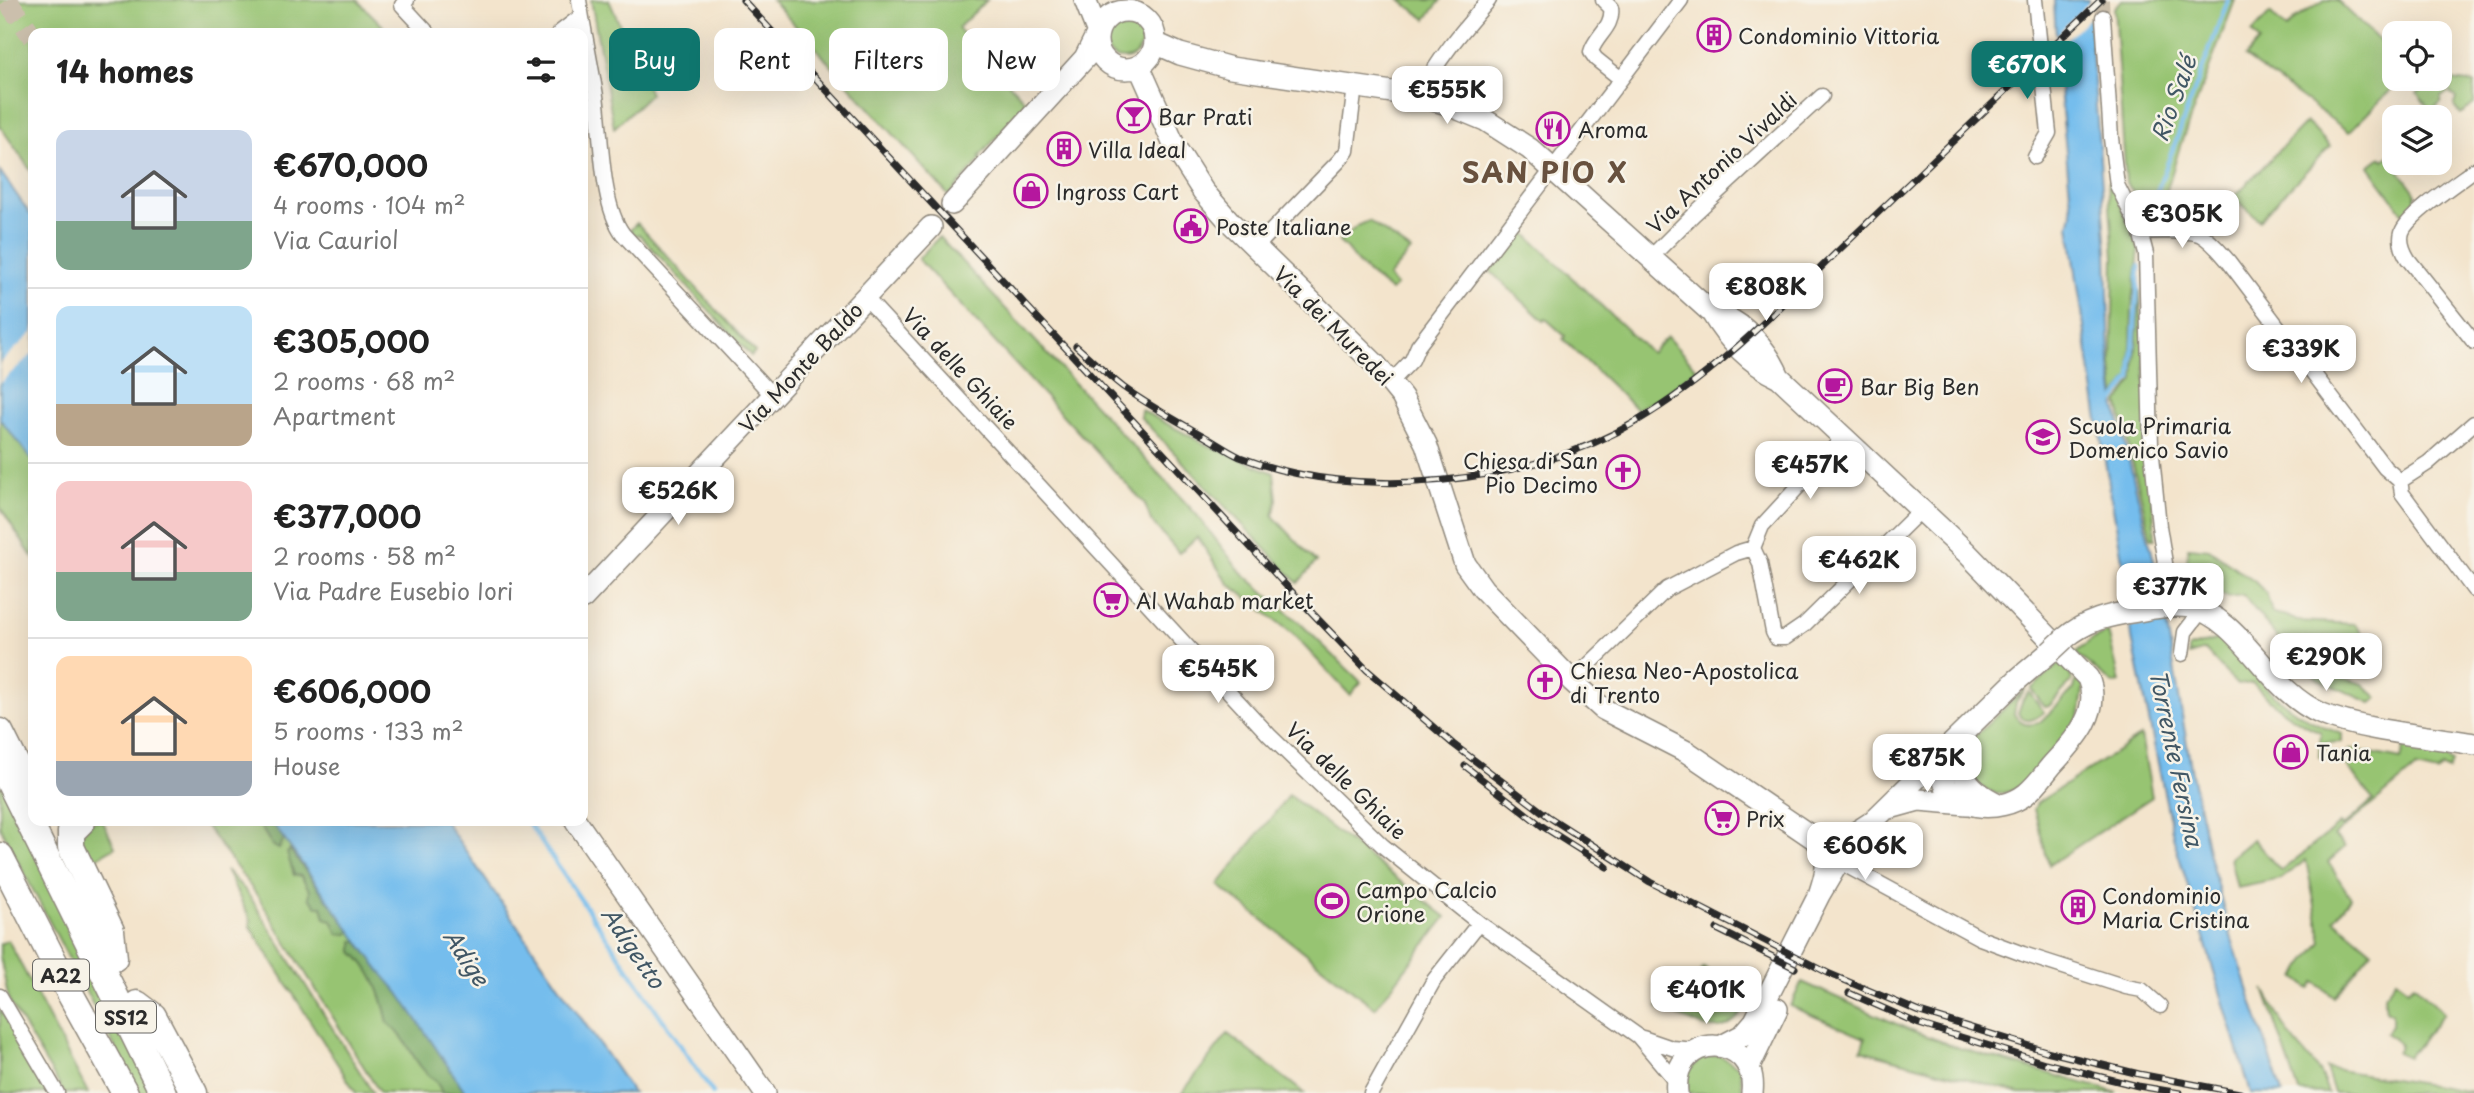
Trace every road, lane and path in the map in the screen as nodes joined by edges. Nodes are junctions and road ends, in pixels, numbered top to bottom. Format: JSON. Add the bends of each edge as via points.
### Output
{"nodes":[{"id":1,"x":407,"y":0,"type":"edge"},
{"id":2,"x":579,"y":0,"type":"edge"},
{"id":3,"x":1085,"y":0,"type":"edge"},
{"id":4,"x":1489,"y":0,"type":"edge"},
{"id":5,"x":1603,"y":0,"type":"edge"},
{"id":6,"x":1681,"y":0,"type":"edge"},
{"id":7,"x":2035,"y":0,"type":"edge"},
{"id":8,"x":1145,"y":10,"type":"edge"},
{"id":9,"x":581,"y":16,"type":"junction"},
{"id":10,"x":2103,"y":17,"type":"tunnel mouth"},
{"id":11,"x":423,"y":28,"type":"edge"},
{"id":12,"x":565,"y":28,"type":"edge"},
{"id":13,"x":583,"y":28,"type":"edge"},
{"id":14,"x":1098,"y":33,"type":"junction"},
{"id":15,"x":1155,"y":43,"type":"junction"},
{"id":16,"x":588,"y":54,"type":"edge"},
{"id":17,"x":1110,"y":65,"type":"junction"},
{"id":18,"x":1139,"y":66,"type":"junction"},
{"id":19,"x":1621,"y":79,"type":"junction"},
{"id":20,"x":1061,"y":85,"type":"junction"},
{"id":21,"x":1355,"y":86,"type":"junction"},
{"id":22,"x":1419,"y":96,"type":"junction"},
{"id":23,"x":1822,"y":96,"type":"dead end"},
{"id":24,"x":2035,"y":157,"type":"dead end"},
{"id":25,"x":1553,"y":170,"type":"junction"},
{"id":26,"x":2474,"y":170,"type":"edge"},
{"id":27,"x":952,"y":204,"type":"dead end"},
{"id":28,"x":931,"y":227,"type":"dead end"},
{"id":29,"x":2140,"y":231,"type":"junction"},
{"id":30,"x":1256,"y":247,"type":"junction"},
{"id":31,"x":1650,"y":258,"type":"junction"},
{"id":32,"x":865,"y":297,"type":"junction"},
{"id":33,"x":2474,"y":342,"type":"edge"},
{"id":34,"x":1391,"y":382,"type":"junction"},
{"id":35,"x":773,"y":396,"type":"junction"},
{"id":36,"x":2474,"y":423,"type":"edge"},
{"id":37,"x":1843,"y":438,"type":"junction"},
{"id":38,"x":2400,"y":481,"type":"junction"},
{"id":39,"x":1921,"y":510,"type":"junction"},
{"id":40,"x":1753,"y":548,"type":"junction"},
{"id":41,"x":2474,"y":590,"type":"edge"},
{"id":42,"x":588,"y":593,"type":"edge"},
{"id":43,"x":2169,"y":606,"type":"junction"},
{"id":44,"x":2202,"y":610,"type":"junction"},
{"id":45,"x":2182,"y":653,"type":"dead end"},
{"id":46,"x":1572,"y":681,"type":"junction"},
{"id":47,"x":1965,"y":731,"type":"junction"},
{"id":48,"x":0,"y":732,"type":"edge"},
{"id":49,"x":2474,"y":744,"type":"edge"},
{"id":50,"x":1943,"y":752,"type":"junction"},
{"id":51,"x":0,"y":763,"type":"edge"},
{"id":52,"x":28,"y":788,"type":"edge"},
{"id":53,"x":1968,"y":804,"type":"junction"},
{"id":54,"x":2000,"y":805,"type":"junction"},
{"id":55,"x":1878,"y":816,"type":"junction"},
{"id":56,"x":28,"y":820,"type":"edge"},
{"id":57,"x":31,"y":826,"type":"edge"},
{"id":58,"x":47,"y":826,"type":"edge"},
{"id":59,"x":77,"y":826,"type":"edge"},
{"id":60,"x":579,"y":826,"type":"edge"},
{"id":61,"x":0,"y":856,"type":"edge"},
{"id":62,"x":1849,"y":867,"type":"junction"},
{"id":63,"x":0,"y":893,"type":"edge"},
{"id":64,"x":1819,"y":895,"type":"junction"},
{"id":65,"x":1479,"y":923,"type":"junction"},
{"id":66,"x":114,"y":958,"type":"junction"},
{"id":67,"x":0,"y":996,"type":"edge"},
{"id":68,"x":137,"y":1004,"type":"junction"},
{"id":69,"x":2160,"y":1006,"type":"dead end"},
{"id":70,"x":1639,"y":1036,"type":"junction"},
{"id":71,"x":1722,"y":1046,"type":"junction"},
{"id":72,"x":1697,"y":1050,"type":"junction"},
{"id":73,"x":1751,"y":1078,"type":"edge"},
{"id":74,"x":1677,"y":1087,"type":"edge"},
{"id":75,"x":57,"y":1093,"type":"edge"},
{"id":76,"x":105,"y":1093,"type":"edge"},
{"id":77,"x":125,"y":1093,"type":"edge"},
{"id":78,"x":163,"y":1093,"type":"edge"},
{"id":79,"x":182,"y":1093,"type":"edge"},
{"id":80,"x":194,"y":1093,"type":"edge"},
{"id":81,"x":765,"y":1093,"type":"edge"},
{"id":82,"x":1371,"y":1093,"type":"edge"},
{"id":83,"x":1764,"y":1093,"type":"edge"}],
"edges":[{"from":1,"to":11,"type":"street","via":[[402,5]]},
{"from":2,"to":9,"type":"street"},
{"from":3,"to":14,"type":"street"},
{"from":4,"to":22,"type":"street","via":[[1461,31]]},
{"from":5,"to":19,"type":"street","via":[[1612,8],[1612,17],[1591,52]]},
{"from":6,"to":19,"type":"street"},
{"from":7,"to":24,"type":"street","via":[[2049,133]]},
{"from":8,"to":14,"type":"street","via":[[1117,13],[1104,21]]},
{"from":8,"to":15,"type":"street"},
{"from":9,"to":12,"type":"street"},
{"from":9,"to":13,"type":"street"},
{"from":10,"to":29,"type":"street","via":[[2117,185]]},
{"from":14,"to":17,"type":"street","via":[[1100,55]]},
{"from":14,"to":20,"type":"street"},
{"from":15,"to":18,"type":"street"},
{"from":15,"to":21,"type":"street","via":[[1229,67]]},
{"from":16,"to":35,"type":"street","via":[[614,220]]},
{"from":17,"to":18,"type":"street","via":[[1124,69]]},
{"from":17,"to":20,"type":"street"},
{"from":18,"to":30,"type":"street","name":"Via dei Muredei","via":[[1190,172]]},
{"from":19,"to":25,"type":"street"},
{"from":20,"to":27,"type":"street"},
{"from":21,"to":22,"type":"street"},
{"from":21,"to":30,"type":"street","via":[[1347,151]]},
{"from":22,"to":25,"type":"street","via":[[1485,120]]},
{"from":23,"to":31,"type":"street","name":"Via Antonio Vivaldi"},
{"from":25,"to":31,"type":"street"},
{"from":25,"to":34,"type":"street"},
{"from":26,"to":33,"type":"street","via":[[2410,220],[2401,243],[2408,259]]},
{"from":28,"to":32,"type":"street","name":"Via Monte Baldo"},
{"from":29,"to":38,"type":"street","via":[[2200,234],[2230,262],[2385,468]]},
{"from":29,"to":43,"type":"street","via":[[2146,254],[2151,446]]},
{"from":30,"to":34,"type":"street","name":"Via dei Muredei"},
{"from":31,"to":37,"type":"street","via":[[1712,313],[1722,331],[1761,369],[1779,377]]},
{"from":32,"to":35,"type":"street","name":"Via Monte Baldo"},
{"from":32,"to":65,"type":"street","name":"Via delle Ghiaie","via":[[1269,735],[1382,846]]},
{"from":34,"to":46,"type":"street","name":"Via dei Muredei","via":[[1426,444],[1465,564],[1483,589]]},
{"from":35,"to":42,"type":"street","name":"Via Monte Baldo"},
{"from":36,"to":38,"type":"street"},
{"from":37,"to":39,"type":"street"},
{"from":37,"to":40,"type":"street","via":[[1762,526]]},
{"from":38,"to":41,"type":"street","via":[[2402,494]]},
{"from":39,"to":40,"type":"street","via":[[1804,625],[1785,638],[1776,638],[1773,632]]},
{"from":39,"to":54,"type":"street","via":[[2083,673],[2092,691],[2085,725],[2075,739],[2026,794]]},
{"from":40,"to":46,"type":"street","via":[[1667,589]]},
{"from":43,"to":44,"type":"street"},
{"from":43,"to":47,"type":"street","via":[[2094,620],[2077,628]]},
{"from":44,"to":45,"type":"street","via":[[2185,632]]},
{"from":44,"to":49,"type":"street","via":[[2222,621],[2284,689],[2321,713]]},
{"from":46,"to":64,"type":"street","name":"Via dei Muredei","via":[[1603,709],[1687,752],[1818,841],[1827,867]]},
{"from":47,"to":50,"type":"street"},
{"from":47,"to":54,"type":"street","via":[[1960,755],[1967,783]]},
{"from":48,"to":52,"type":"highway"},
{"from":50,"to":53,"type":"street","via":[[1946,784]]},
{"from":50,"to":55,"type":"street"},
{"from":51,"to":56,"type":"highway","number":"SS12"},
{"from":53,"to":54,"type":"street"},
{"from":53,"to":55,"type":"street","via":[[1919,800]]},
{"from":55,"to":62,"type":"street"},
{"from":55,"to":64,"type":"street","via":[[1852,839]]},
{"from":57,"to":78,"type":"highway","number":"SS12"},
{"from":58,"to":66,"type":"highway","number":"SS12"},
{"from":59,"to":66,"type":"highway","via":[[70,842],[111,931]]},
{"from":60,"to":81,"type":"street"},
{"from":61,"to":77,"type":"highway","number":"A22"},
{"from":62,"to":69,"type":"street","via":[[1980,938],[2142,990]]},
{"from":62,"to":73,"type":"street"},
{"from":63,"to":76,"type":"highway","number":"A22"},
{"from":64,"to":71,"type":"street","via":[[1755,1021],[1743,1035]]},
{"from":65,"to":70,"type":"street","name":"Via delle Ghiaie"},
{"from":65,"to":82,"type":"street","via":[[1434,980]]},
{"from":66,"to":68,"type":"highway","number":"SS12"},
{"from":67,"to":75,"type":"street"},
{"from":68,"to":79,"type":"highway","number":"SS12"},
{"from":68,"to":80,"type":"highway","via":[[153,1016]]},
{"from":70,"to":72,"type":"street","name":"Via delle Ghiaie","via":[[1672,1048]]},
{"from":70,"to":74,"type":"street","name":"Via delle Ghiaie"},
{"from":71,"to":72,"type":"street"},
{"from":71,"to":73,"type":"street","via":[[1738,1054]]},
{"from":72,"to":74,"type":"street","via":[[1684,1061]]},
{"from":73,"to":83,"type":"street"}]}
